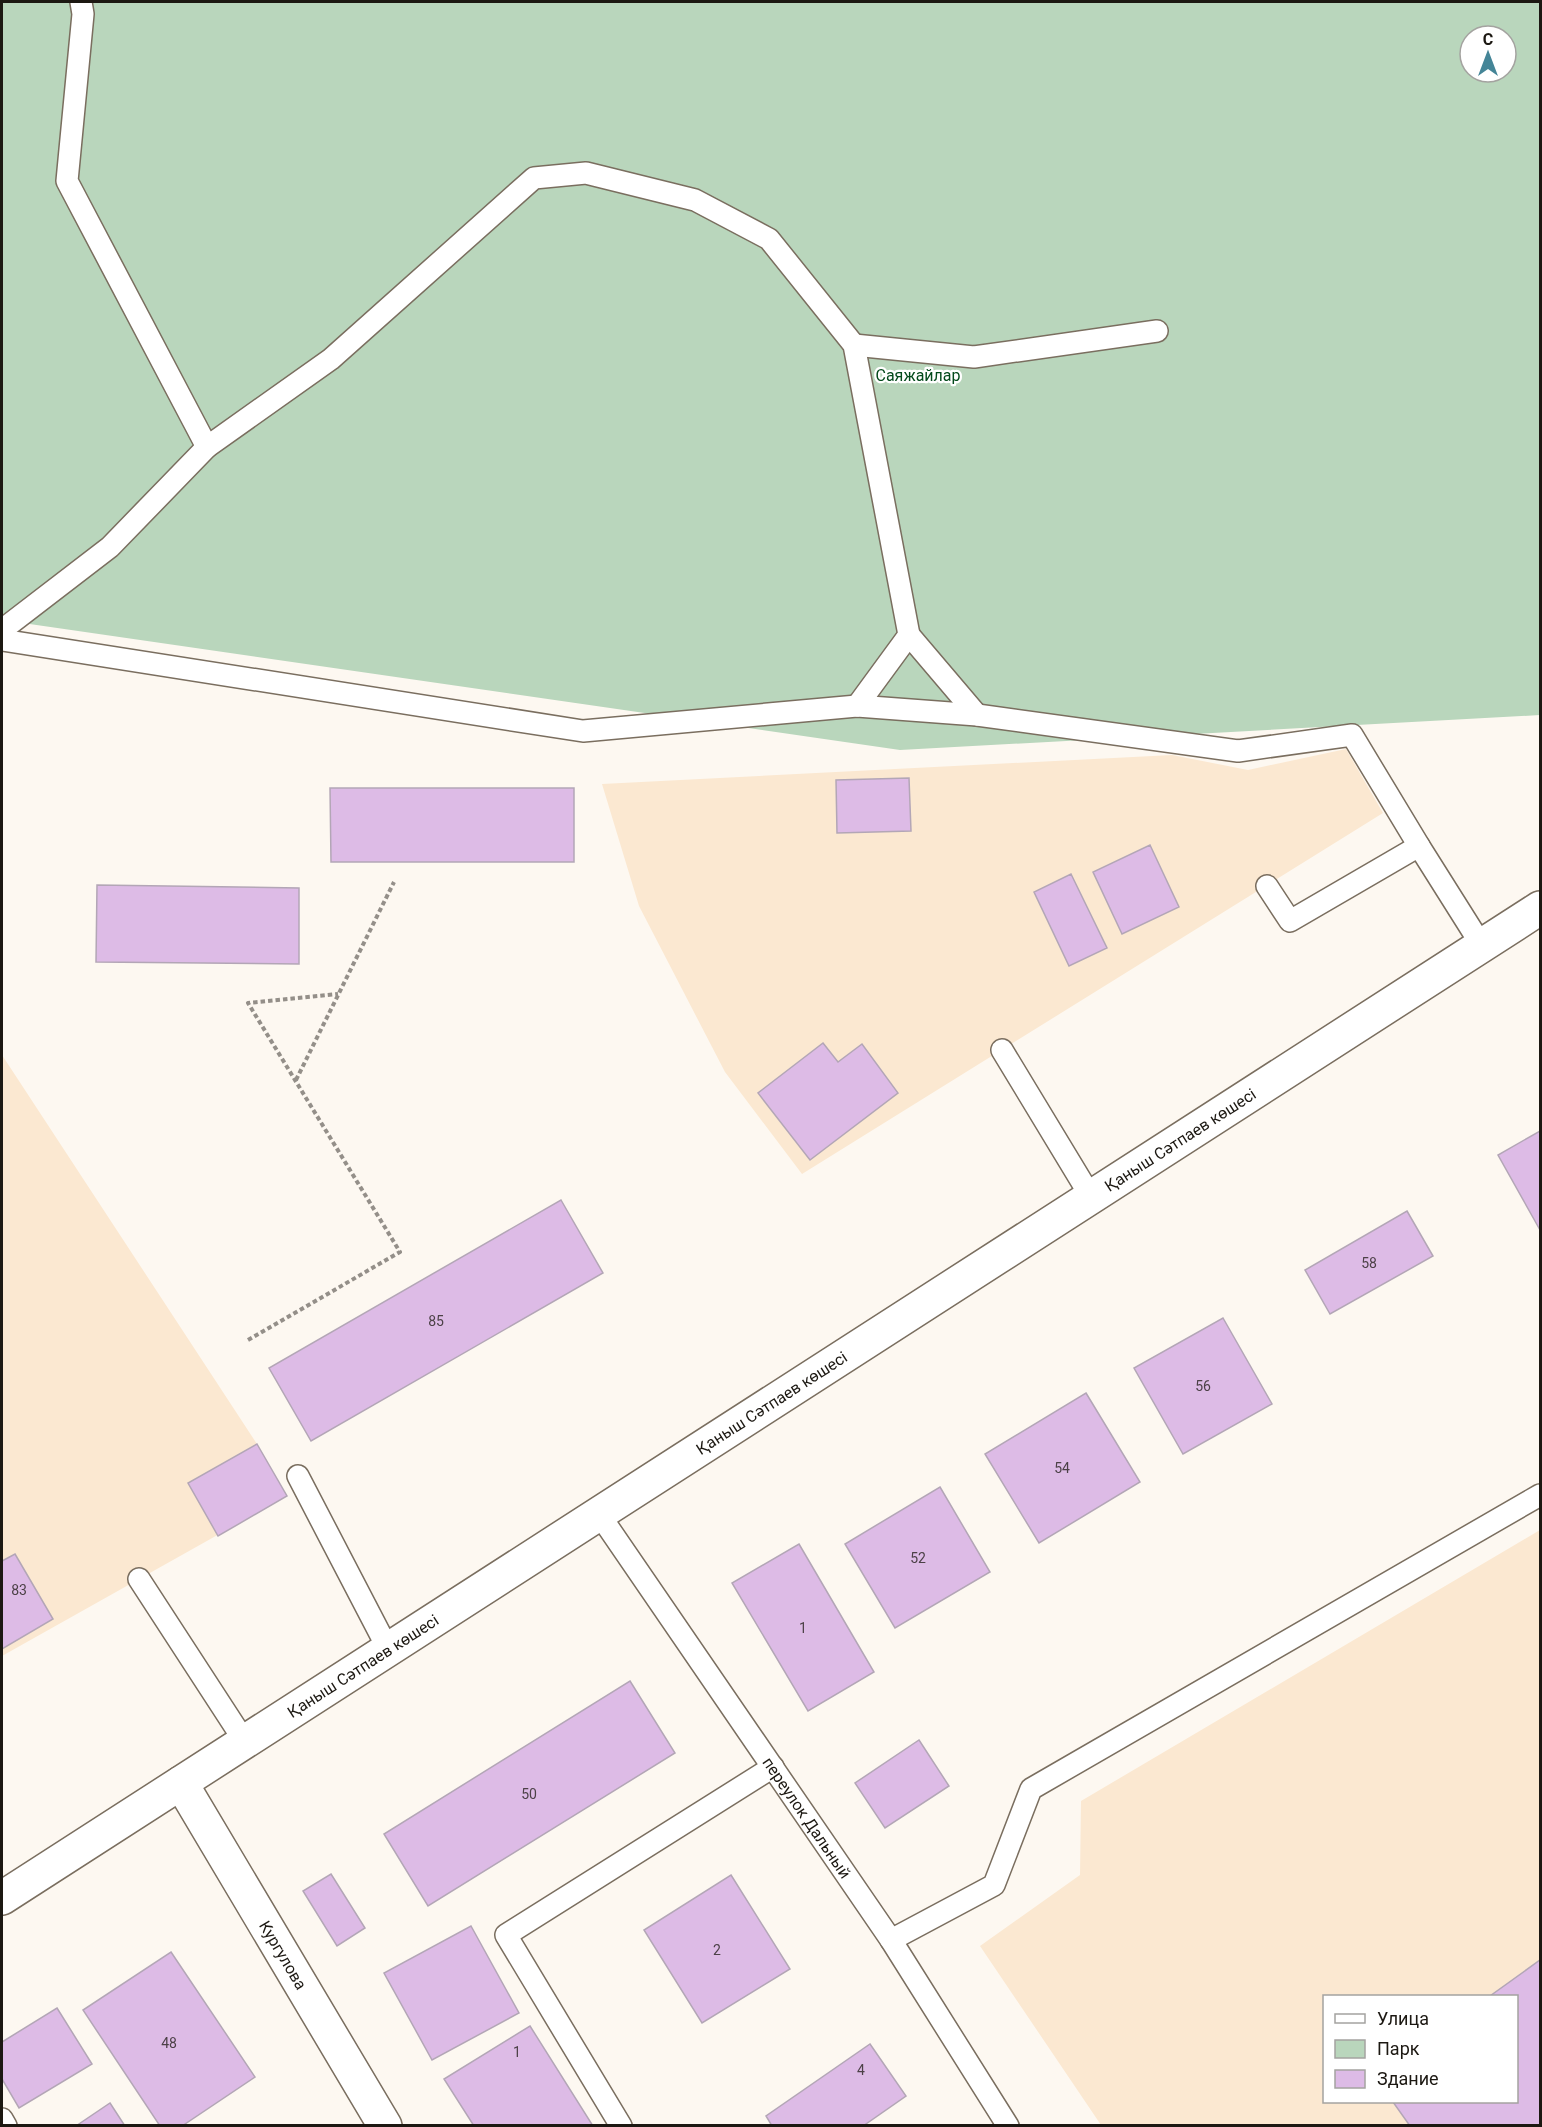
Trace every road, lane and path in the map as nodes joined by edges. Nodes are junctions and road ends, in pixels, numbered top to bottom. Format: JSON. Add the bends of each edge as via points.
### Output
{"nodes":[{"id":1,"x":81,"y":2,"type":"edge"},
{"id":2,"x":1157,"y":331,"type":"dead end"},
{"id":3,"x":854,"y":345,"type":"junction"},
{"id":4,"x":207,"y":447,"type":"junction"},
{"id":5,"x":2,"y":630,"type":"edge"},
{"id":6,"x":909,"y":635,"type":"junction"},
{"id":7,"x":2,"y":640,"type":"edge"},
{"id":8,"x":857,"y":706,"type":"junction"},
{"id":9,"x":977,"y":715,"type":"junction"},
{"id":10,"x":1419,"y":846,"type":"junction"},
{"id":11,"x":394,"y":882,"type":"dead end"},
{"id":12,"x":1267,"y":886,"type":"dead end"},
{"id":13,"x":1540,"y":909,"type":"edge"},
{"id":14,"x":1482,"y":946,"type":"junction"},
{"id":15,"x":338,"y":993,"type":"junction"},
{"id":16,"x":1002,"y":1050,"type":"dead end"},
{"id":17,"x":295,"y":1080,"type":"junction"},
{"id":18,"x":1091,"y":1197,"type":"junction"},
{"id":19,"x":248,"y":1340,"type":"dead end"},
{"id":20,"x":298,"y":1476,"type":"dead end"},
{"id":21,"x":1540,"y":1495,"type":"edge"},
{"id":22,"x":599,"y":1514,"type":"junction"},
{"id":23,"x":139,"y":1580,"type":"dead end"},
{"id":24,"x":388,"y":1649,"type":"junction"},
{"id":25,"x":245,"y":1742,"type":"junction"},
{"id":26,"x":772,"y":1767,"type":"junction"},
{"id":27,"x":181,"y":1783,"type":"junction"},
{"id":28,"x":2,"y":1898,"type":"edge"},
{"id":29,"x":891,"y":1940,"type":"junction"},
{"id":30,"x":2,"y":2119,"type":"edge"},
{"id":31,"x":6,"y":2126,"type":"edge"},
{"id":32,"x":385,"y":2126,"type":"edge"},
{"id":33,"x":621,"y":2126,"type":"edge"},
{"id":34,"x":1008,"y":2126,"type":"edge"}],
"edges":[{"from":1,"to":4,"type":"lane","via":[[67,181]]},
{"from":2,"to":3,"type":"lane","via":[[974,357]]},
{"from":3,"to":4,"type":"lane","via":[[769,239],[695,200],[586,173],[534,178],[331,359]]},
{"from":3,"to":6,"type":"lane"},
{"from":4,"to":5,"type":"lane","via":[[110,547]]},
{"from":6,"to":8,"type":"lane"},
{"from":6,"to":9,"type":"lane"},
{"from":7,"to":8,"type":"lane","via":[[584,731]]},
{"from":8,"to":9,"type":"lane"},
{"from":9,"to":10,"type":"lane","via":[[1238,751],[1352,735]]},
{"from":10,"to":12,"type":"lane","via":[[1290,921]]},
{"from":10,"to":14,"type":"lane"},
{"from":11,"to":15,"type":"path"},
{"from":13,"to":14,"type":"street","name":"Қаныш Сәтпаев көшесі"},
{"from":14,"to":18,"type":"street","name":"Қаныш Сәтпаев көшесі"},
{"from":15,"to":17,"type":"path"},
{"from":15,"to":17,"type":"path","via":[[248,1003]]},
{"from":16,"to":18,"type":"lane"},
{"from":17,"to":19,"type":"path","via":[[400,1252]]},
{"from":18,"to":22,"type":"street","name":"Қаныш Сәтпаев көшесі"},
{"from":20,"to":24,"type":"lane"},
{"from":21,"to":29,"type":"lane","via":[[1031,1789],[994,1885]]},
{"from":22,"to":24,"type":"street","name":"Қаныш Сәтпаев көшесі"},
{"from":22,"to":26,"type":"lane","name":"переулок Дальный"},
{"from":23,"to":25,"type":"lane"},
{"from":24,"to":25,"type":"street","name":"Қаныш Сәтпаев көшесі"},
{"from":25,"to":27,"type":"street","name":"Қаныш Сәтпаев көшесі"},
{"from":26,"to":29,"type":"lane","name":"переулок Дальный"},
{"from":26,"to":33,"type":"lane","via":[[506,1935]]},
{"from":27,"to":28,"type":"street","name":"Қаныш Сәтпаев көшесі"},
{"from":27,"to":32,"type":"street","name":"Кургулова"},
{"from":29,"to":34,"type":"lane","name":"переулок Дальный"},
{"from":30,"to":31,"type":"lane"}]}
